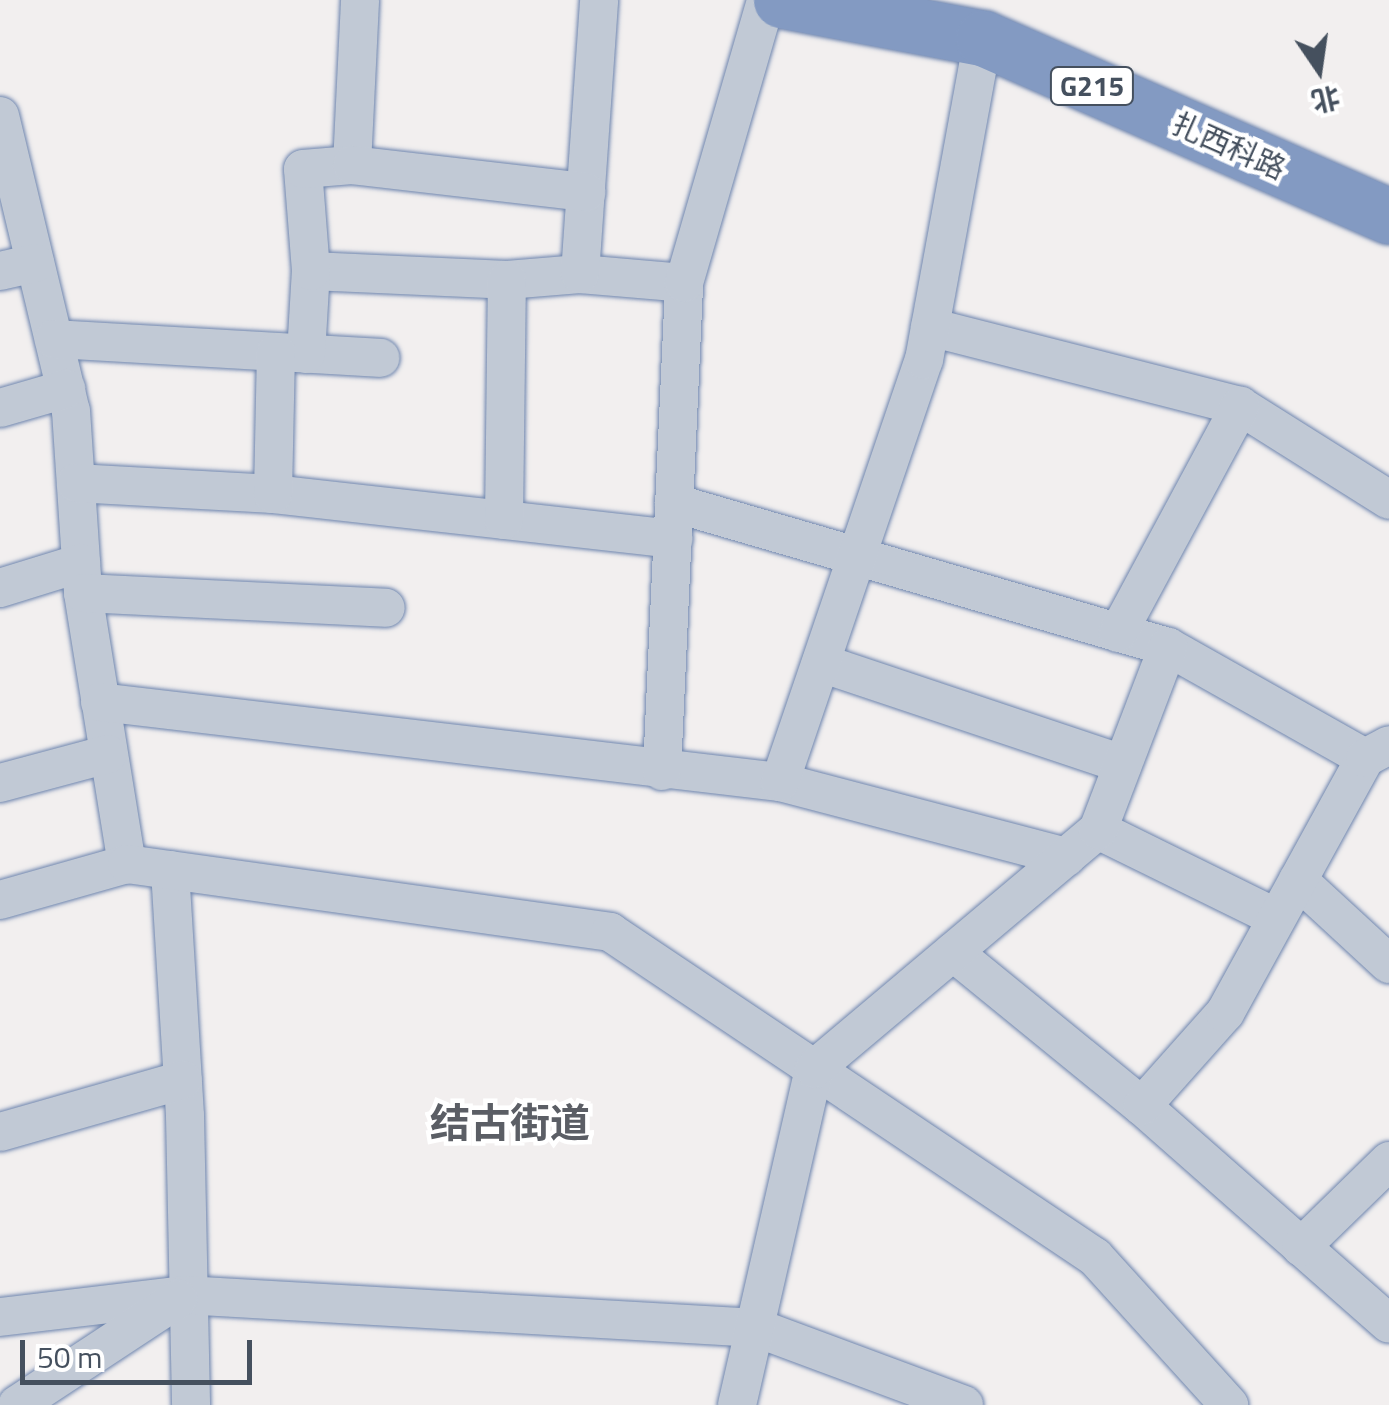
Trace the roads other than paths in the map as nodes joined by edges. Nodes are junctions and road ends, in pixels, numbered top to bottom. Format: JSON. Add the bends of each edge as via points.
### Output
{"nodes":[{"id":1,"x":360,"y":0,"type":"edge"},
{"id":2,"x":600,"y":0,"type":"edge"},
{"id":3,"x":766,"y":0,"type":"edge"},
{"id":4,"x":781,"y":0,"type":"edge"},
{"id":5,"x":983,"y":38,"type":"junction"},
{"id":6,"x":0,"y":116,"type":"edge"},
{"id":7,"x":352,"y":165,"type":"junction"},
{"id":8,"x":586,"y":192,"type":"junction"},
{"id":9,"x":1389,"y":216,"type":"edge"},
{"id":10,"x":18,"y":267,"type":"edge"},
{"id":11,"x":311,"y":271,"type":"junction"},
{"id":12,"x":580,"y":274,"type":"junction"},
{"id":13,"x":507,"y":280,"type":"junction"},
{"id":14,"x":684,"y":283,"type":"junction"},
{"id":15,"x":930,"y":327,"type":"junction"},
{"id":16,"x":54,"y":339,"type":"junction"},
{"id":17,"x":291,"y":353,"type":"junction"},
{"id":18,"x":380,"y":358,"type":"dead end"},
{"id":19,"x":66,"y":389,"type":"junction"},
{"id":20,"x":1240,"y":406,"type":"junction"},
{"id":21,"x":0,"y":408,"type":"edge"},
{"id":22,"x":76,"y":483,"type":"junction"},
{"id":23,"x":272,"y":494,"type":"junction"},
{"id":24,"x":1389,"y":500,"type":"edge"},
{"id":25,"x":504,"y":520,"type":"junction"},
{"id":26,"x":674,"y":521,"type":"junction"},
{"id":27,"x":855,"y":561,"type":"junction"},
{"id":28,"x":82,"y":578,"type":"junction"},
{"id":29,"x":0,"y":588,"type":"edge"},
{"id":30,"x":386,"y":608,"type":"dead end"},
{"id":31,"x":1118,"y":633,"type":"junction"},
{"id":32,"x":1168,"y":647,"type":"junction"},
{"id":33,"x":820,"y":663,"type":"junction"},
{"id":34,"x":100,"y":702,"type":"junction"},
{"id":35,"x":1377,"y":752,"type":"edge"},
{"id":36,"x":108,"y":754,"type":"junction"},
{"id":37,"x":1123,"y":764,"type":"junction"},
{"id":38,"x":662,"y":771,"type":"junction"},
{"id":39,"x":780,"y":782,"type":"junction"},
{"id":40,"x":0,"y":783,"type":"edge"},
{"id":41,"x":1098,"y":830,"type":"junction"},
{"id":42,"x":1066,"y":857,"type":"junction"},
{"id":43,"x":126,"y":864,"type":"junction"},
{"id":44,"x":170,"y":870,"type":"junction"},
{"id":45,"x":1298,"y":880,"type":"junction"},
{"id":46,"x":0,"y":900,"type":"edge"},
{"id":47,"x":1277,"y":918,"type":"junction"},
{"id":48,"x":953,"y":952,"type":"junction"},
{"id":49,"x":1389,"y":964,"type":"edge"},
{"id":50,"x":814,"y":1069,"type":"junction"},
{"id":51,"x":183,"y":1080,"type":"junction"},
{"id":52,"x":1142,"y":1106,"type":"junction"},
{"id":53,"x":0,"y":1132,"type":"edge"},
{"id":54,"x":1389,"y":1162,"type":"edge"},
{"id":55,"x":1302,"y":1247,"type":"junction"},
{"id":56,"x":184,"y":1295,"type":"junction"},
{"id":57,"x":0,"y":1317,"type":"edge"},
{"id":58,"x":1389,"y":1324,"type":"edge"},
{"id":59,"x":757,"y":1328,"type":"junction"},
{"id":60,"x":16,"y":1405,"type":"edge"},
{"id":61,"x":191,"y":1405,"type":"edge"},
{"id":62,"x":737,"y":1405,"type":"edge"},
{"id":63,"x":964,"y":1405,"type":"edge"},
{"id":64,"x":1229,"y":1405,"type":"edge"}],
"edges":[{"from":1,"to":7,"type":"street"},
{"from":2,"to":8,"type":"street"},
{"from":3,"to":14,"type":"street"},
{"from":4,"to":5,"type":"highway","name":"扎西科路","number":"G215"},
{"from":5,"to":9,"type":"highway","name":"扎西科路","number":"G215"},
{"from":5,"to":15,"type":"street"},
{"from":6,"to":10,"type":"street"},
{"from":7,"to":8,"type":"street"},
{"from":7,"to":11,"type":"street","via":[[303,169]]},
{"from":8,"to":12,"type":"street"},
{"from":10,"to":16,"type":"street"},
{"from":11,"to":13,"type":"street"},
{"from":11,"to":17,"type":"street"},
{"from":12,"to":13,"type":"street"},
{"from":12,"to":14,"type":"street"},
{"from":13,"to":25,"type":"street"},
{"from":14,"to":26,"type":"street"},
{"from":15,"to":20,"type":"street"},
{"from":15,"to":27,"type":"street"},
{"from":16,"to":17,"type":"street"},
{"from":16,"to":19,"type":"street"},
{"from":17,"to":18,"type":"street"},
{"from":17,"to":23,"type":"street"},
{"from":19,"to":21,"type":"street"},
{"from":19,"to":22,"type":"street"},
{"from":20,"to":24,"type":"street"},
{"from":20,"to":31,"type":"street"},
{"from":22,"to":23,"type":"street"},
{"from":22,"to":28,"type":"street"},
{"from":23,"to":25,"type":"street"},
{"from":25,"to":26,"type":"street"},
{"from":26,"to":27,"type":"street"},
{"from":26,"to":38,"type":"street"},
{"from":27,"to":31,"type":"street"},
{"from":27,"to":33,"type":"street"},
{"from":28,"to":29,"type":"street"},
{"from":28,"to":30,"type":"street"},
{"from":28,"to":34,"type":"street"},
{"from":31,"to":32,"type":"street"},
{"from":32,"to":35,"type":"street"},
{"from":32,"to":37,"type":"street"},
{"from":33,"to":37,"type":"street"},
{"from":33,"to":39,"type":"street"},
{"from":34,"to":36,"type":"street"},
{"from":34,"to":38,"type":"street"},
{"from":35,"to":45,"type":"street"},
{"from":36,"to":40,"type":"street"},
{"from":36,"to":43,"type":"street"},
{"from":37,"to":41,"type":"street"},
{"from":38,"to":39,"type":"street"},
{"from":39,"to":42,"type":"street"},
{"from":41,"to":42,"type":"street"},
{"from":41,"to":47,"type":"street"},
{"from":42,"to":48,"type":"street"},
{"from":43,"to":44,"type":"street"},
{"from":43,"to":46,"type":"street"},
{"from":44,"to":50,"type":"street","via":[[610,932]]},
{"from":44,"to":51,"type":"street"},
{"from":45,"to":47,"type":"street"},
{"from":45,"to":49,"type":"street"},
{"from":47,"to":52,"type":"street","via":[[1225,1013]]},
{"from":48,"to":50,"type":"street"},
{"from":48,"to":52,"type":"street"},
{"from":50,"to":59,"type":"street"},
{"from":50,"to":64,"type":"street","via":[[1095,1258]]},
{"from":51,"to":53,"type":"street"},
{"from":51,"to":56,"type":"street"},
{"from":52,"to":55,"type":"street"},
{"from":54,"to":55,"type":"street"},
{"from":55,"to":58,"type":"street"},
{"from":56,"to":57,"type":"street"},
{"from":56,"to":59,"type":"street"},
{"from":56,"to":60,"type":"street"},
{"from":56,"to":61,"type":"street"},
{"from":59,"to":62,"type":"street"},
{"from":59,"to":63,"type":"street"}]}
